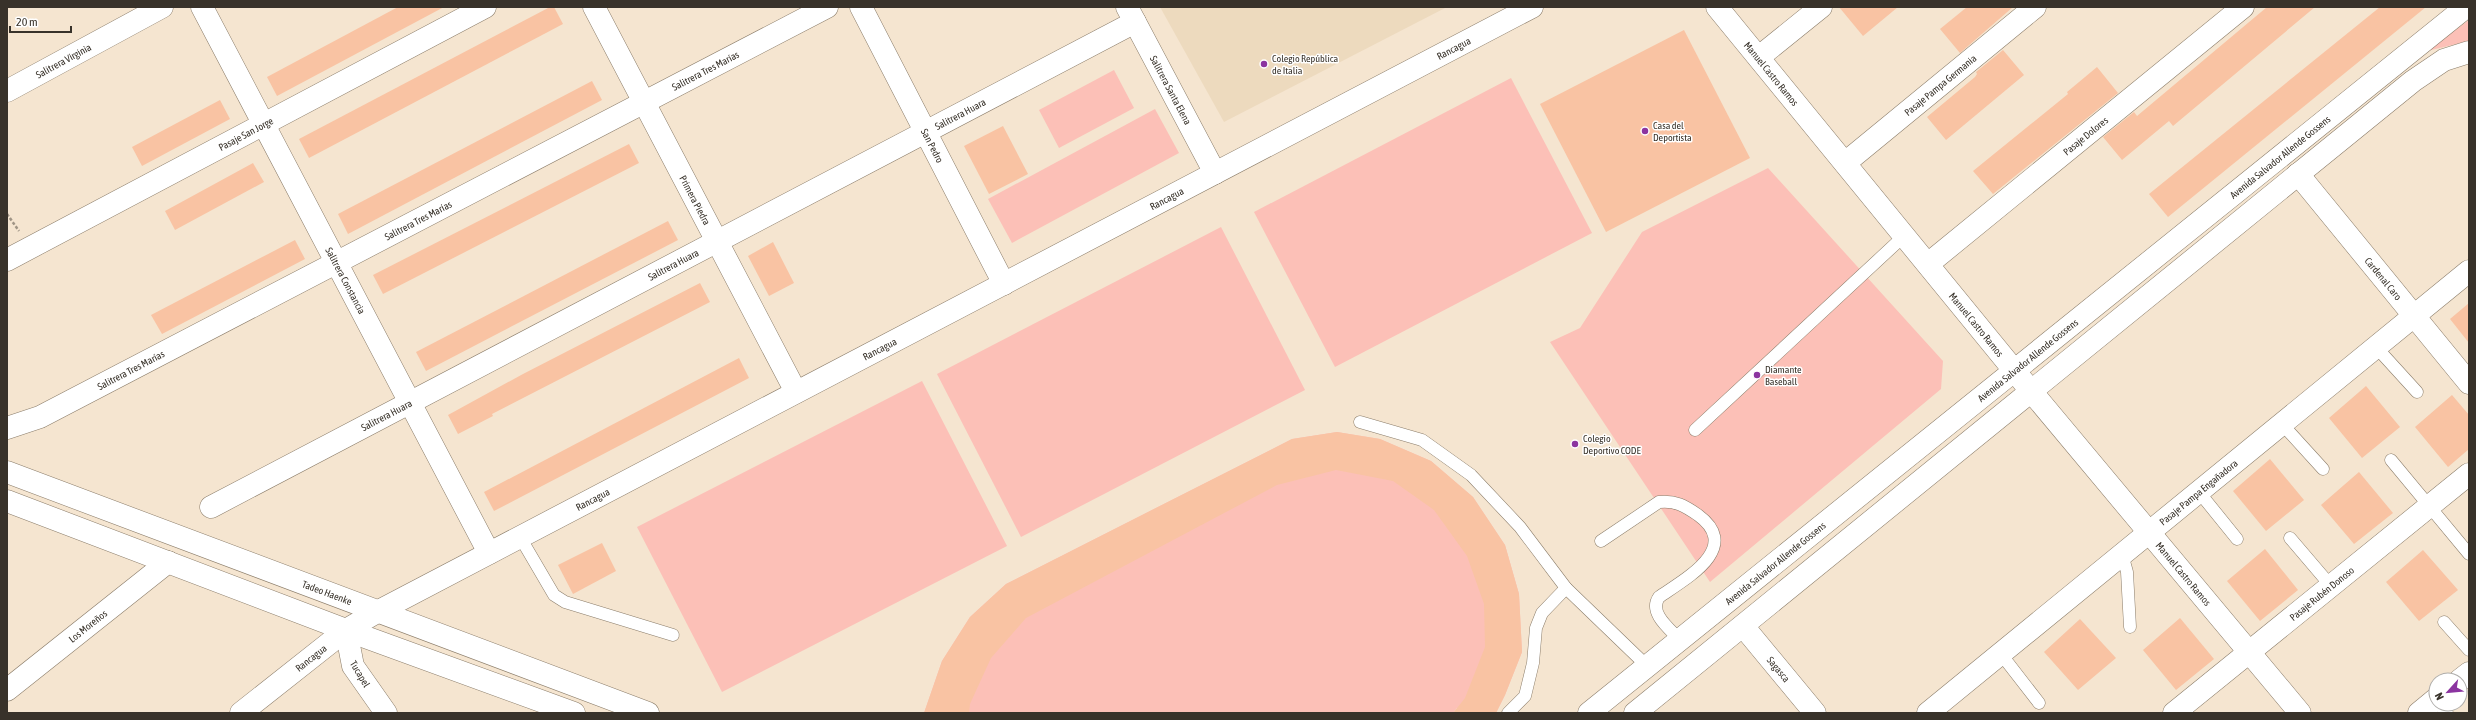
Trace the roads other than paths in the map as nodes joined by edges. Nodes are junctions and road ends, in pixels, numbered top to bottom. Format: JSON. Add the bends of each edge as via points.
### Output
{"nodes":[{"id":1,"x":162,"y":7,"type":"edge"},
{"id":2,"x":202,"y":7,"type":"edge"},
{"id":3,"x":485,"y":7,"type":"edge"},
{"id":4,"x":594,"y":7,"type":"edge"},
{"id":5,"x":826,"y":7,"type":"edge"},
{"id":6,"x":861,"y":7,"type":"edge"},
{"id":7,"x":1532,"y":7,"type":"edge"},
{"id":8,"x":1717,"y":7,"type":"edge"},
{"id":9,"x":1821,"y":7,"type":"edge"},
{"id":10,"x":2035,"y":7,"type":"edge"},
{"id":11,"x":2243,"y":7,"type":"edge"},
{"id":12,"x":2466,"y":7,"type":"edge"},
{"id":13,"x":1131,"y":14,"type":"edge"},
{"id":14,"x":2469,"y":52,"type":"edge"},
{"id":15,"x":1759,"y":58,"type":"junction"},
{"id":16,"x":7,"y":91,"type":"edge"},
{"id":17,"x":644,"y":102,"type":"junction"},
{"id":18,"x":263,"y":123,"type":"junction"},
{"id":19,"x":925,"y":132,"type":"junction"},
{"id":20,"x":1845,"y":163,"type":"junction"},
{"id":21,"x":1214,"y":173,"type":"junction"},
{"id":22,"x":2298,"y":174,"type":"junction"},
{"id":23,"x":1904,"y":236,"type":"junction"},
{"id":24,"x":717,"y":241,"type":"junction"},
{"id":25,"x":7,"y":260,"type":"edge"},
{"id":26,"x":336,"y":263,"type":"junction"},
{"id":27,"x":1928,"y":264,"type":"junction"},
{"id":28,"x":2469,"y":271,"type":"edge"},
{"id":29,"x":1004,"y":284,"type":"junction"},
{"id":30,"x":2414,"y":316,"type":"junction"},
{"id":31,"x":2376,"y":347,"type":"junction"},
{"id":32,"x":2014,"y":370,"type":"junction"},
{"id":33,"x":2469,"y":382,"type":"edge"},
{"id":34,"x":2031,"y":391,"type":"junction"},
{"id":35,"x":796,"y":392,"type":"junction"},
{"id":36,"x":2417,"y":392,"type":"dead end"},
{"id":37,"x":410,"y":403,"type":"junction"},
{"id":38,"x":1360,"y":422,"type":"dead end"},
{"id":39,"x":2282,"y":424,"type":"junction"},
{"id":40,"x":7,"y":428,"type":"edge"},
{"id":41,"x":1695,"y":430,"type":"dead end"},
{"id":42,"x":2390,"y":460,"type":"dead end"},
{"id":43,"x":2323,"y":469,"type":"dead end"},
{"id":44,"x":7,"y":472,"type":"edge"},
{"id":45,"x":2469,"y":474,"type":"edge"},
{"id":46,"x":2199,"y":492,"type":"junction"},
{"id":47,"x":8,"y":503,"type":"edge"},
{"id":48,"x":211,"y":507,"type":"dead end"},
{"id":49,"x":2428,"y":507,"type":"junction"},
{"id":50,"x":2149,"y":532,"type":"junction"},
{"id":51,"x":520,"y":537,"type":"junction"},
{"id":52,"x":2290,"y":538,"type":"dead end"},
{"id":53,"x":2237,"y":539,"type":"dead end"},
{"id":54,"x":1601,"y":541,"type":"dead end"},
{"id":55,"x":489,"y":553,"type":"junction"},
{"id":56,"x":2122,"y":554,"type":"junction"},
{"id":57,"x":2469,"y":554,"type":"edge"},
{"id":58,"x":168,"y":562,"type":"junction"},
{"id":59,"x":2331,"y":586,"type":"junction"},
{"id":60,"x":1566,"y":588,"type":"junction"},
{"id":61,"x":377,"y":612,"type":"junction"},
{"id":62,"x":2444,"y":622,"type":"dead end"},
{"id":63,"x":1742,"y":626,"type":"junction"},
{"id":64,"x":2130,"y":628,"type":"dead end"},
{"id":65,"x":346,"y":630,"type":"junction"},
{"id":66,"x":673,"y":635,"type":"dead end"},
{"id":67,"x":1680,"y":640,"type":"junction"},
{"id":68,"x":2469,"y":650,"type":"edge"},
{"id":69,"x":2250,"y":652,"type":"junction"},
{"id":70,"x":2001,"y":654,"type":"junction"},
{"id":71,"x":1647,"y":666,"type":"junction"},
{"id":72,"x":7,"y":690,"type":"edge"},
{"id":73,"x":2039,"y":703,"type":"dead end"},
{"id":74,"x":559,"y":711,"type":"edge"},
{"id":75,"x":1640,"y":711,"type":"edge"},
{"id":76,"x":241,"y":713,"type":"edge"},
{"id":77,"x":386,"y":713,"type":"edge"},
{"id":78,"x":648,"y":713,"type":"edge"},
{"id":79,"x":1508,"y":713,"type":"edge"},
{"id":80,"x":1589,"y":713,"type":"edge"},
{"id":81,"x":1815,"y":713,"type":"edge"},
{"id":82,"x":1928,"y":713,"type":"edge"},
{"id":83,"x":2174,"y":713,"type":"edge"},
{"id":84,"x":2300,"y":713,"type":"edge"}],
"edges":[{"from":1,"to":16,"type":"street","name":"Salitrera Virginia"},
{"from":2,"to":18,"type":"street","name":"Salitrera Constancia"},
{"from":3,"to":18,"type":"street","name":"Pasaje San Jorge"},
{"from":4,"to":17,"type":"street","name":"Primera Piedra"},
{"from":5,"to":17,"type":"street","name":"Salitrera Tres Marías"},
{"from":6,"to":19,"type":"street","name":"San Pedro"},
{"from":7,"to":21,"type":"street","name":"Rancagua"},
{"from":8,"to":15,"type":"street","name":"Manuel Castro Ramos"},
{"from":9,"to":15,"type":"street"},
{"from":10,"to":20,"type":"street","name":"Pasaje Pampa Germania"},
{"from":11,"to":27,"type":"street","name":"Pasaje Dolores"},
{"from":12,"to":32,"type":"street","name":"Avenida Salvador Allende Gossens"},
{"from":13,"to":19,"type":"street","name":"Salitrera Huara"},
{"from":13,"to":21,"type":"street","name":"Salitrera Santa Elena"},
{"from":14,"to":22,"type":"street","via":[[2444,60],[2430,69]]},
{"from":15,"to":20,"type":"street","name":"Manuel Castro Ramos"},
{"from":17,"to":24,"type":"street","name":"Primera Piedra"},
{"from":17,"to":26,"type":"street","name":"Salitrera Tres Marías"},
{"from":18,"to":25,"type":"street","name":"Pasaje San Jorge"},
{"from":18,"to":26,"type":"street","name":"Salitrera Constancia"},
{"from":19,"to":24,"type":"street","name":"Salitrera Huara"},
{"from":19,"to":29,"type":"street","name":"San Pedro"},
{"from":20,"to":23,"type":"street","name":"Manuel Castro Ramos"},
{"from":21,"to":29,"type":"street","name":"Rancagua"},
{"from":22,"to":30,"type":"street","name":"Cardenal Caro"},
{"from":22,"to":34,"type":"street"},
{"from":23,"to":27,"type":"street","name":"Manuel Castro Ramos"},
{"from":23,"to":41,"type":"lane"},
{"from":24,"to":35,"type":"street","name":"Primera Piedra"},
{"from":24,"to":37,"type":"street","name":"Salitrera Huara"},
{"from":26,"to":37,"type":"street","name":"Salitrera Constancia"},
{"from":26,"to":40,"type":"street","name":"Salitrera Tres Marías","via":[[40,417]]},
{"from":27,"to":32,"type":"street","name":"Manuel Castro Ramos"},
{"from":28,"to":30,"type":"street","name":"Pasaje Pampa Engañadora"},
{"from":29,"to":35,"type":"street","name":"Rancagua"},
{"from":30,"to":31,"type":"street","name":"Pasaje Pampa Engañadora"},
{"from":30,"to":33,"type":"street","name":"Cardenal Caro"},
{"from":31,"to":36,"type":"lane"},
{"from":31,"to":39,"type":"street","name":"Pasaje Pampa Engañadora"},
{"from":32,"to":34,"type":"street","name":"Manuel Castro Ramos"},
{"from":32,"to":67,"type":"street","name":"Avenida Salvador Allende Gossens"},
{"from":34,"to":50,"type":"street","name":"Manuel Castro Ramos"},
{"from":34,"to":63,"type":"street"},
{"from":35,"to":51,"type":"street","name":"Rancagua"},
{"from":37,"to":48,"type":"street","name":"Salitrera Huara"},
{"from":37,"to":55,"type":"street","name":"Salitrera Constancia"},
{"from":38,"to":60,"type":"lane","via":[[1422,440],[1471,475],[1520,527]]},
{"from":39,"to":43,"type":"lane"},
{"from":39,"to":46,"type":"street","name":"Pasaje Pampa Engañadora"},
{"from":42,"to":49,"type":"lane"},
{"from":44,"to":61,"type":"street","name":"Tadeo Haenke"},
{"from":45,"to":49,"type":"street","name":"Pasaje Rubén Donoso"},
{"from":46,"to":50,"type":"street","name":"Pasaje Pampa Engañadora"},
{"from":46,"to":53,"type":"lane"},
{"from":47,"to":58,"type":"street"},
{"from":49,"to":57,"type":"lane"},
{"from":49,"to":59,"type":"street","name":"Pasaje Rubén Donoso"},
{"from":50,"to":56,"type":"street","name":"Pasaje Pampa Engañadora"},
{"from":50,"to":69,"type":"street","name":"Manuel Castro Ramos"},
{"from":51,"to":55,"type":"street","name":"Rancagua"},
{"from":51,"to":66,"type":"lane","via":[[554,595],[565,602]]},
{"from":52,"to":59,"type":"lane"},
{"from":54,"to":67,"type":"lane","via":[[1659,502],[1670,500],[1687,507],[1706,521],[1714,536],[1714,551],[1702,568],[1655,603],[1656,611],[1662,620]]},
{"from":55,"to":61,"type":"street","name":"Rancagua"},
{"from":56,"to":64,"type":"lane","via":[[2128,572]]},
{"from":56,"to":70,"type":"street","name":"Pasaje Pampa Engañadora"},
{"from":58,"to":65,"type":"street"},
{"from":58,"to":72,"type":"street","name":"Los Moreños"},
{"from":59,"to":69,"type":"street","name":"Pasaje Rubén Donoso"},
{"from":60,"to":71,"type":"lane"},
{"from":60,"to":79,"type":"lane","via":[[1542,613],[1536,628],[1532,664],[1524,696]]},
{"from":61,"to":65,"type":"street","name":"Rancagua"},
{"from":61,"to":78,"type":"street","name":"Tadeo Haenke"},
{"from":62,"to":68,"type":"lane"},
{"from":63,"to":75,"type":"street"},
{"from":63,"to":81,"type":"street","name":"Sagasca"},
{"from":65,"to":74,"type":"street"},
{"from":65,"to":76,"type":"street","name":"Rancagua"},
{"from":65,"to":77,"type":"street","name":"Tucapel","via":[[353,666]]},
{"from":67,"to":71,"type":"street","name":"Avenida Salvador Allende Gossens"},
{"from":69,"to":83,"type":"street","name":"Pasaje Rubén Donoso"},
{"from":69,"to":84,"type":"street","name":"Manuel Castro Ramos"},
{"from":70,"to":73,"type":"lane"},
{"from":70,"to":82,"type":"street","name":"Pasaje Pampa Engañadora"},
{"from":71,"to":80,"type":"street","name":"Avenida Salvador Allende Gossens"}]}
